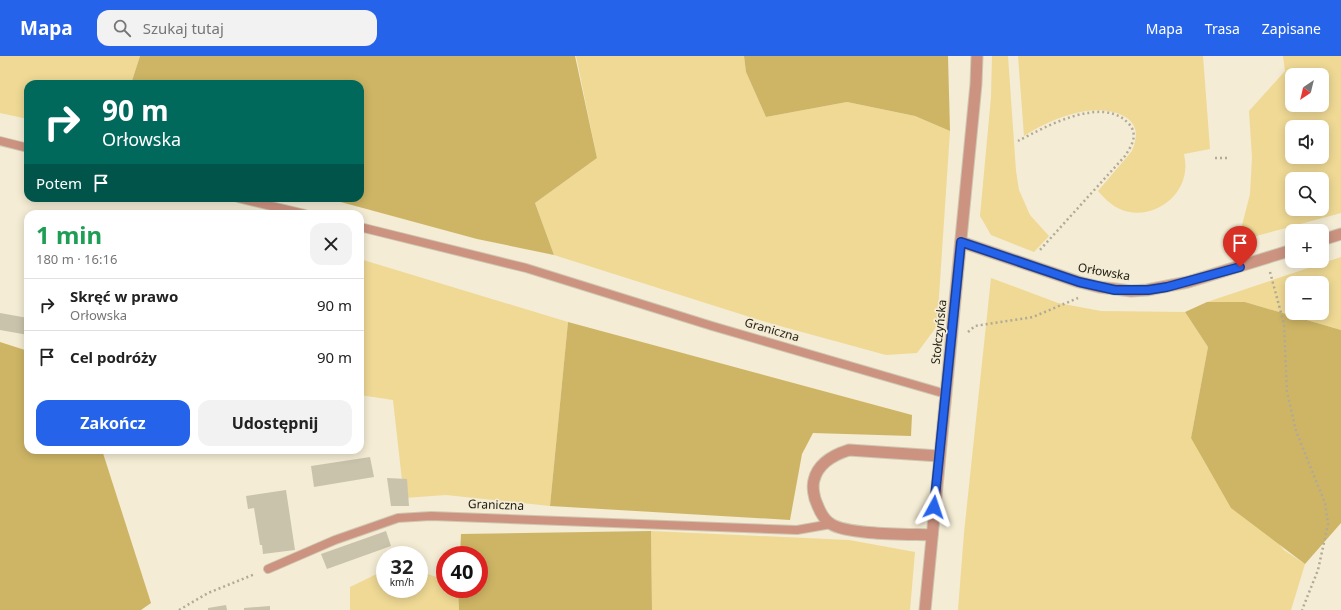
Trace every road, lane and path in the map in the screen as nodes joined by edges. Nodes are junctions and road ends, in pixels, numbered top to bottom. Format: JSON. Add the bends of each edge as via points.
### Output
{"nodes":[{"id":1,"x":977,"y":56,"type":"edge"},
{"id":2,"x":0,"y":141,"type":"edge"},
{"id":3,"x":1018,"y":141,"type":"dead end"},
{"id":4,"x":24,"y":147,"type":"edge"},
{"id":5,"x":1215,"y":158,"type":"dead end"},
{"id":6,"x":1229,"y":158,"type":"dead end"},
{"id":7,"x":255,"y":202,"type":"edge"},
{"id":8,"x":288,"y":210,"type":"edge"},
{"id":9,"x":364,"y":228,"type":"edge"},
{"id":10,"x":1341,"y":234,"type":"edge"},
{"id":11,"x":1329,"y":238,"type":"edge"},
{"id":12,"x":961,"y":242,"type":"junction"},
{"id":13,"x":1285,"y":252,"type":"edge"},
{"id":14,"x":1036,"y":254,"type":"dead end"},
{"id":15,"x":1267,"y":258,"type":"junction"},
{"id":16,"x":1099,"y":287,"type":"junction"},
{"id":17,"x":966,"y":334,"type":"dead end"},
{"id":18,"x":946,"y":394,"type":"junction"},
{"id":19,"x":939,"y":456,"type":"junction"},
{"id":20,"x":830,"y":524,"type":"junction"},
{"id":21,"x":932,"y":536,"type":"junction"},
{"id":22,"x":268,"y":569,"type":"joint"},
{"id":23,"x":179,"y":610,"type":"edge"},
{"id":24,"x":925,"y":610,"type":"edge"},
{"id":25,"x":1302,"y":610,"type":"edge"}],
"edges":[{"from":1,"to":12,"type":"street","name":"Stołczyńska"},
{"from":2,"to":4,"type":"lane"},
{"from":3,"to":14,"type":"path","via":[[1061,120],[1088,113],[1116,115],[1132,127],[1134,134],[1133,143],[1125,156]]},
{"from":5,"to":6,"type":"path"},
{"from":7,"to":8,"type":"lane"},
{"from":9,"to":18,"type":"lane","name":"Graniczna","via":[[526,268],[712,326]]},
{"from":10,"to":11,"type":"street"},
{"from":12,"to":16,"type":"street","name":"Orłowska"},
{"from":12,"to":18,"type":"street","name":"Stołczyńska"},
{"from":13,"to":15,"type":"street","name":"Orłowska"},
{"from":15,"to":16,"type":"street","name":"Orłowska","via":[[1167,287],[1131,291]]},
{"from":15,"to":25,"type":"path","via":[[1284,324],[1288,392],[1296,431],[1325,503],[1328,524],[1318,570]]},
{"from":16,"to":17,"type":"path","via":[[1033,317],[975,326]]},
{"from":18,"to":19,"type":"street","name":"Stołczyńska"},
{"from":19,"to":20,"type":"street","via":[[849,450],[836,454],[825,461],[813,481],[815,500],[822,515]]},
{"from":19,"to":21,"type":"street","name":"Stołczyńska"},
{"from":20,"to":21,"type":"street","name":"Graniczna","via":[[842,529]]},
{"from":20,"to":22,"type":"lane","name":"Graniczna","via":[[797,530],[431,516],[398,518],[335,540]]},
{"from":21,"to":24,"type":"street","name":"Stołczyńska"},
{"from":22,"to":23,"type":"path","via":[[208,593]]}]}
